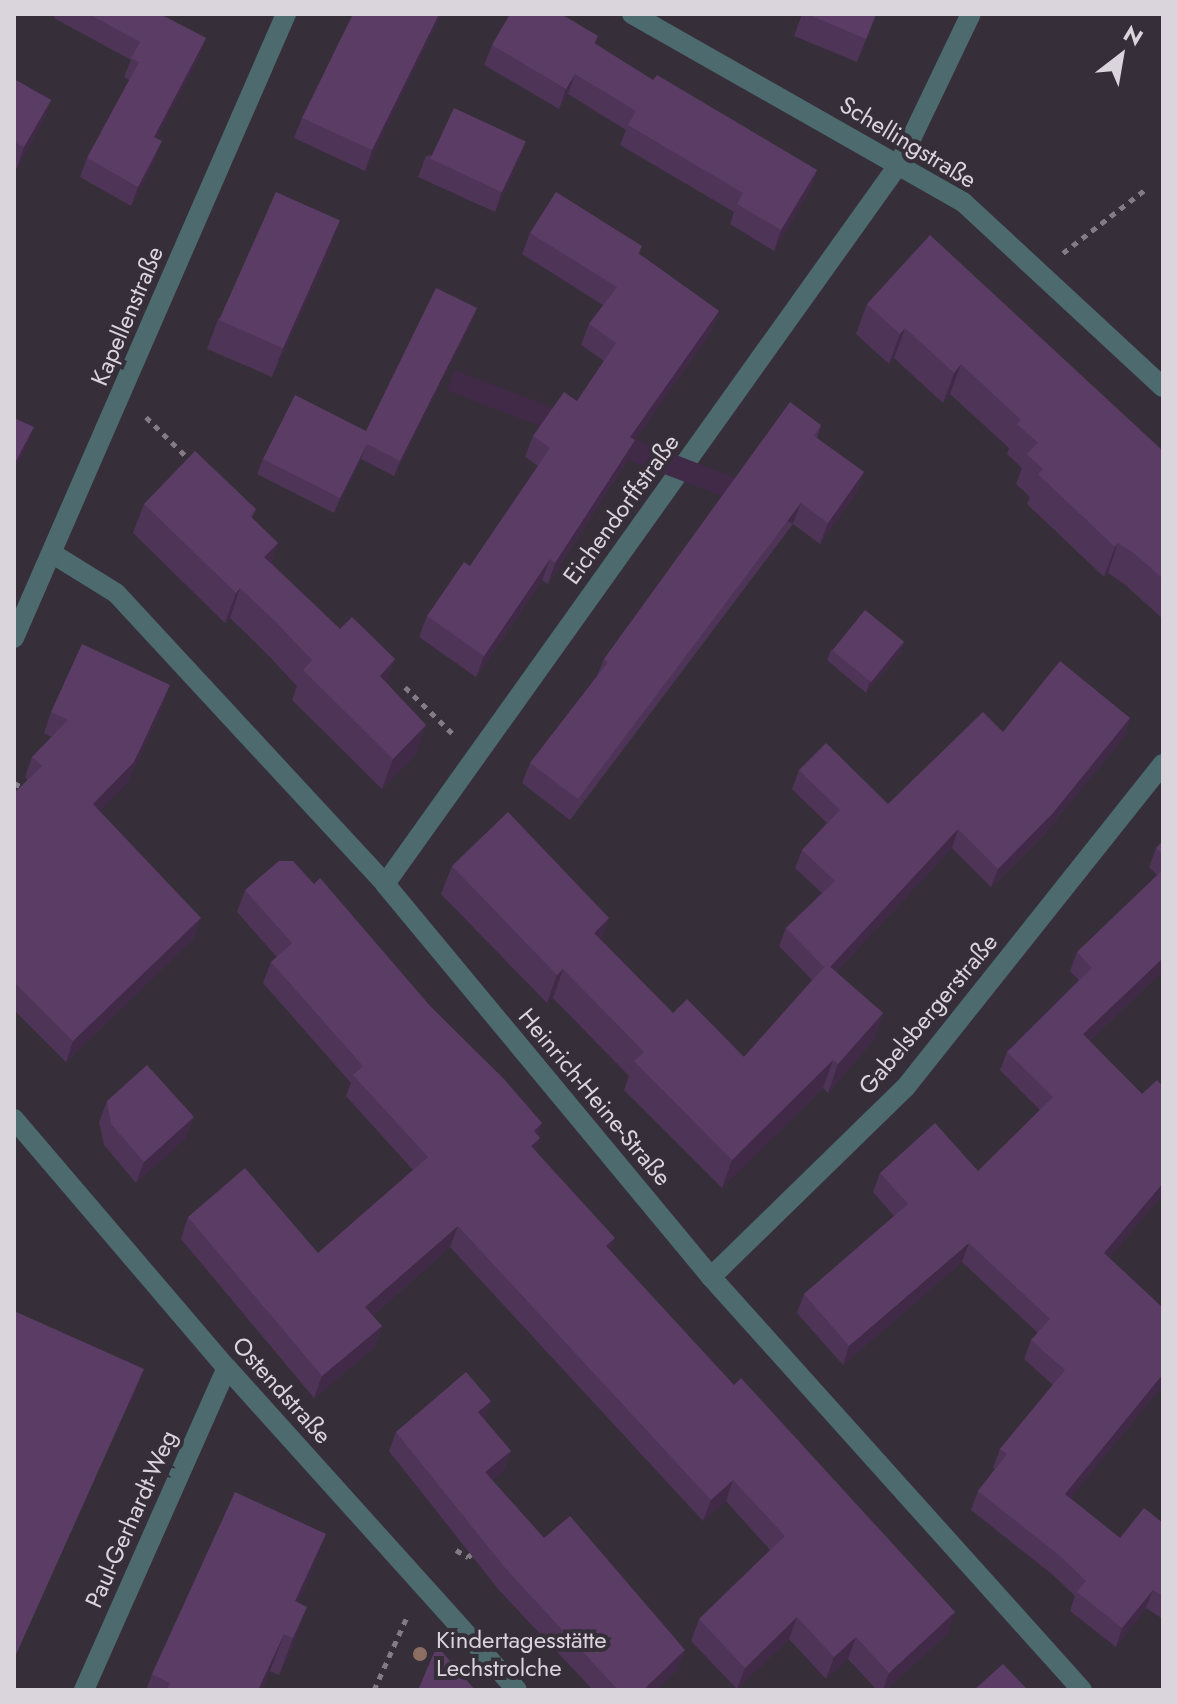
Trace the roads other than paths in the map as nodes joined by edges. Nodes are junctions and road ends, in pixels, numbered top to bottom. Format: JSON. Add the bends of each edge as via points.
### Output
{"nodes":[{"id":1,"x":286,"y":14,"type":"edge"},
{"id":2,"x":632,"y":14,"type":"edge"},
{"id":3,"x":971,"y":14,"type":"edge"},
{"id":4,"x":899,"y":164,"type":"junction"},
{"id":5,"x":1163,"y":387,"type":"edge"},
{"id":6,"x":53,"y":554,"type":"junction"},
{"id":7,"x":14,"y":638,"type":"edge"},
{"id":8,"x":1163,"y":764,"type":"edge"},
{"id":9,"x":385,"y":884,"type":"junction"},
{"id":10,"x":14,"y":1119,"type":"edge"},
{"id":11,"x":711,"y":1277,"type":"junction"},
{"id":12,"x":227,"y":1368,"type":"junction"},
{"id":13,"x":84,"y":1690,"type":"edge"},
{"id":14,"x":517,"y":1690,"type":"edge"},
{"id":15,"x":1082,"y":1690,"type":"edge"}],
"edges":[{"from":1,"to":6,"type":"street","name":"Kapellenstraße"},
{"from":2,"to":4,"type":"street","name":"Schellingstraße"},
{"from":3,"to":4,"type":"street","name":"Eichendorffstraße"},
{"from":4,"to":5,"type":"street","name":"Schellingstraße","via":[[963,202]]},
{"from":4,"to":9,"type":"street","name":"Eichendorffstraße"},
{"from":6,"to":7,"type":"street","name":"Kapellenstraße"},
{"from":6,"to":9,"type":"street","name":"Heinrich-Heine-Straße","via":[[116,593]]},
{"from":8,"to":11,"type":"street","name":"Gabelsbergerstraße","via":[[905,1088]]},
{"from":9,"to":11,"type":"street","name":"Heinrich-Heine-Straße"},
{"from":10,"to":12,"type":"street","name":"Ostendstraße"},
{"from":11,"to":15,"type":"street","name":"Heinrich-Heine-Straße"},
{"from":12,"to":13,"type":"street","name":"Paul-Gerhardt-Weg"},
{"from":12,"to":14,"type":"street","name":"Ostendstraße"}]}
